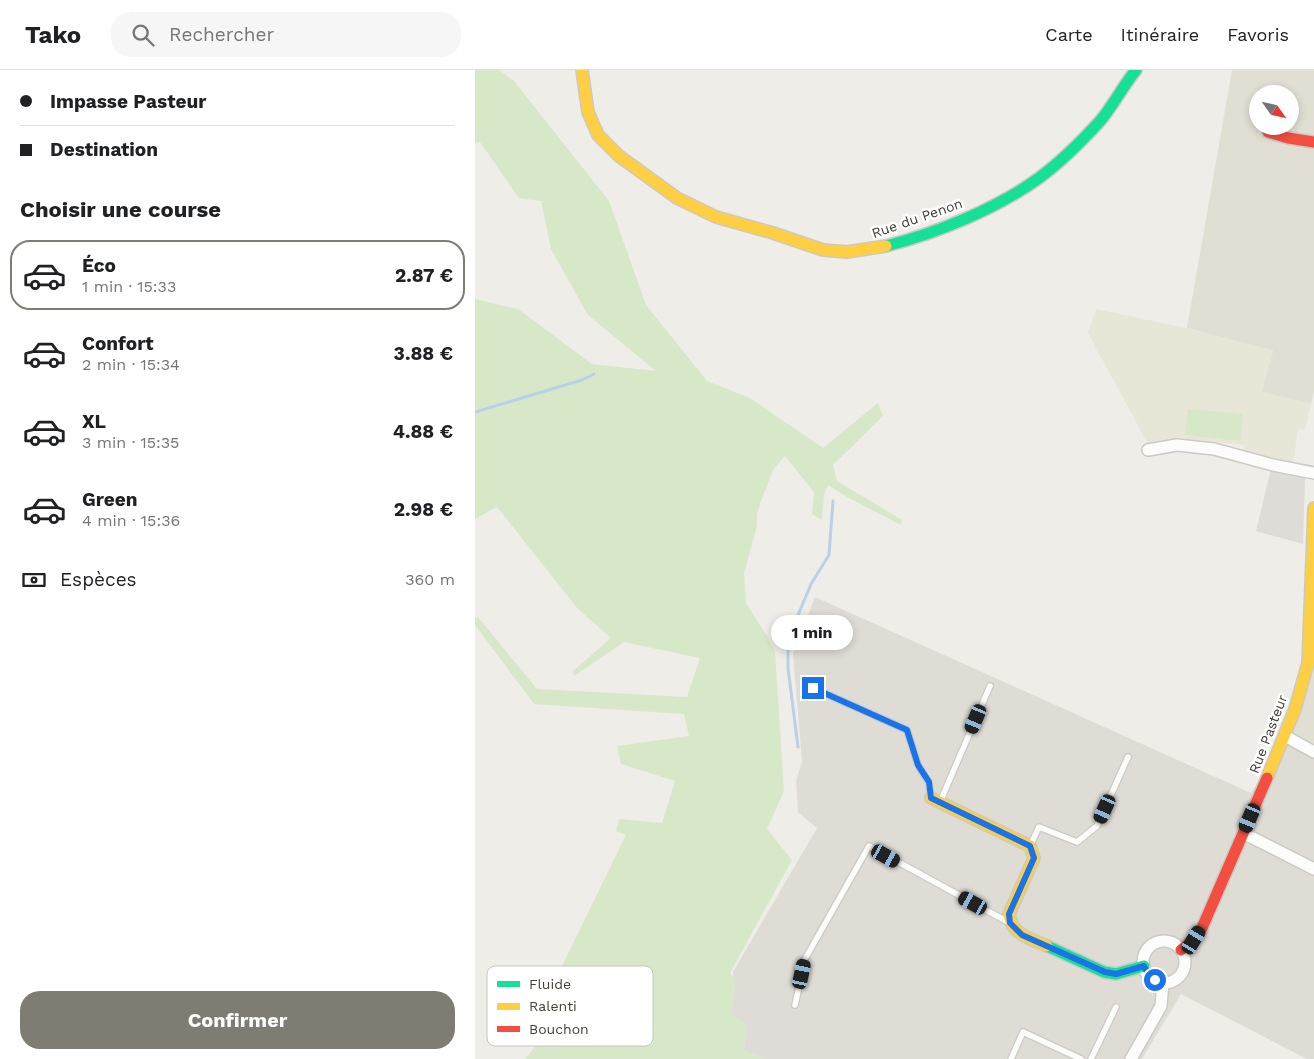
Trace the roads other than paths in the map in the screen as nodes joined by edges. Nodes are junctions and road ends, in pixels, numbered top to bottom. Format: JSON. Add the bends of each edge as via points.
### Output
{"nodes":[{"id":1,"x":581,"y":70,"type":"edge"},
{"id":2,"x":1136,"y":70,"type":"edge"},
{"id":3,"x":1278,"y":135,"type":"edge"},
{"id":4,"x":1314,"y":142,"type":"edge"},
{"id":5,"x":1148,"y":450,"type":"dead end"},
{"id":6,"x":1314,"y":473,"type":"edge"},
{"id":7,"x":1314,"y":508,"type":"edge"},
{"id":8,"x":1313,"y":592,"type":"edge"},
{"id":9,"x":990,"y":686,"type":"dead end"},
{"id":10,"x":813,"y":688,"type":"dead end"},
{"id":11,"x":1285,"y":736,"type":"junction"},
{"id":12,"x":1314,"y":752,"type":"edge"},
{"id":13,"x":1128,"y":757,"type":"dead end"},
{"id":14,"x":935,"y":801,"type":"junction"},
{"id":15,"x":1243,"y":833,"type":"junction"},
{"id":16,"x":1030,"y":846,"type":"junction"},
{"id":17,"x":1314,"y":869,"type":"edge"},
{"id":18,"x":1010,"y":923,"type":"junction"},
{"id":19,"x":1181,"y":950,"type":"junction"},
{"id":20,"x":1144,"y":966,"type":"junction"},
{"id":21,"x":1163,"y":983,"type":"junction"},
{"id":22,"x":795,"y":1005,"type":"dead end"},
{"id":23,"x":1116,"y":1007,"type":"dead end"},
{"id":24,"x":1011,"y":1059,"type":"edge"},
{"id":25,"x":1081,"y":1059,"type":"edge"},
{"id":26,"x":1091,"y":1059,"type":"edge"},
{"id":27,"x":1131,"y":1059,"type":"edge"}],
"edges":[{"from":1,"to":2,"type":"street","name":"Rue du Penon","via":[[589,118],[598,136],[615,153],[681,203],[724,220],[823,250],[862,251],[891,245],[959,221],[995,205],[1033,182],[1090,131]]},
{"from":3,"to":4,"type":"street"},
{"from":5,"to":6,"type":"street","via":[[1177,445],[1214,449]]},
{"from":7,"to":8,"type":"street","name":"Rue Pasteur"},
{"from":8,"to":11,"type":"street","name":"Rue Pasteur","via":[[1308,663]]},
{"from":9,"to":14,"type":"lane"},
{"from":10,"to":14,"type":"lane","via":[[907,730],[918,765],[929,782]]},
{"from":11,"to":12,"type":"street"},
{"from":11,"to":15,"type":"street","name":"Rue Pasteur"},
{"from":13,"to":16,"type":"lane","via":[[1097,826],[1077,842],[1039,827]]},
{"from":14,"to":16,"type":"street"},
{"from":15,"to":17,"type":"street"},
{"from":15,"to":19,"type":"street","name":"Rue Pasteur","via":[[1202,928]]},
{"from":16,"to":18,"type":"street","via":[[1034,858],[1009,914]]},
{"from":18,"to":20,"type":"street","via":[[1022,935],[1105,972],[1116,974]]},
{"from":18,"to":22,"type":"lane","via":[[869,846],[805,959]]},
{"from":19,"to":20,"type":"street","via":[[1171,942],[1159,942],[1145,954]]},
{"from":19,"to":21,"type":"street","via":[[1185,962],[1181,975]]},
{"from":20,"to":21,"type":"street","via":[[1148,974]]},
{"from":21,"to":27,"type":"street","via":[[1161,1006]]},
{"from":23,"to":26,"type":"lane"},
{"from":24,"to":25,"type":"lane","via":[[1023,1032]]}]}
